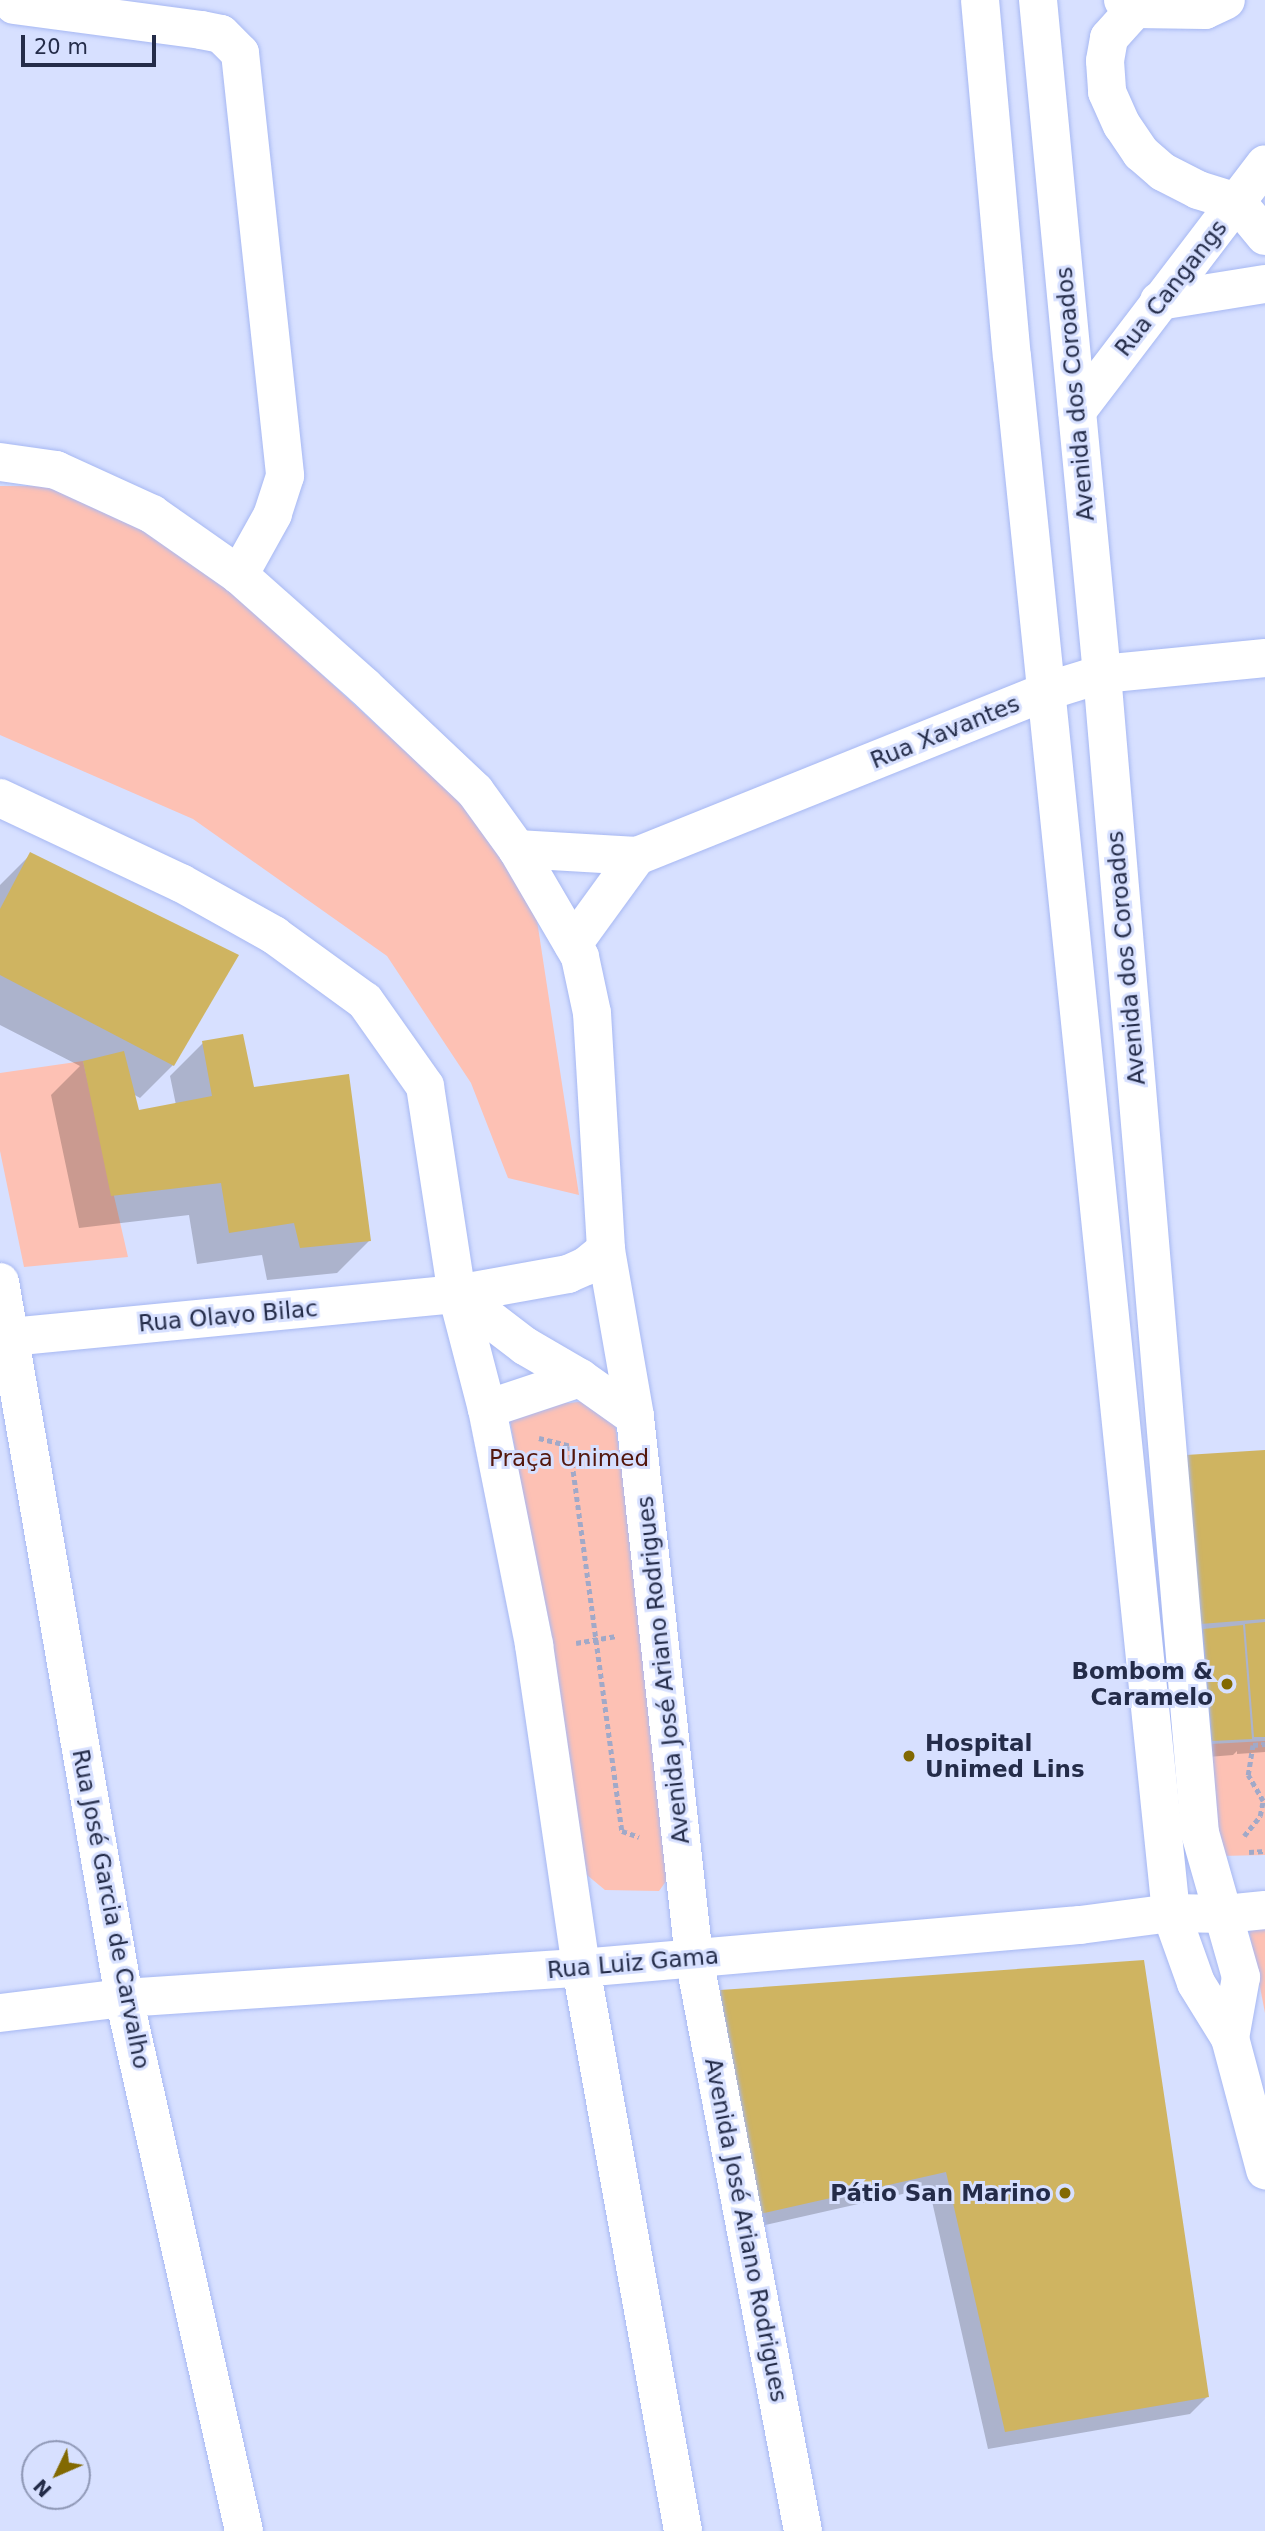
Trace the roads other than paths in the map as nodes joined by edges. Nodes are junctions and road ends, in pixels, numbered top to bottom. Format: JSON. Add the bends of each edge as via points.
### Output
{"nodes":[{"id":1,"x":980,"y":0,"type":"edge"},
{"id":2,"x":1038,"y":0,"type":"edge"},
{"id":3,"x":1226,"y":0,"type":"edge"},
{"id":4,"x":1129,"y":4,"type":"edge"},
{"id":5,"x":14,"y":5,"type":"dead end"},
{"id":6,"x":1265,"y":164,"type":"edge"},
{"id":7,"x":1237,"y":202,"type":"junction"},
{"id":8,"x":1265,"y":236,"type":"edge"},
{"id":9,"x":1265,"y":284,"type":"edge"},
{"id":10,"x":1159,"y":301,"type":"junction"},
{"id":11,"x":1076,"y":411,"type":"junction"},
{"id":12,"x":0,"y":462,"type":"edge"},
{"id":13,"x":239,"y":575,"type":"junction"},
{"id":14,"x":1265,"y":658,"type":"edge"},
{"id":15,"x":1102,"y":674,"type":"junction"},
{"id":16,"x":1047,"y":691,"type":"junction"},
{"id":17,"x":0,"y":798,"type":"edge"},
{"id":18,"x":517,"y":849,"type":"junction"},
{"id":19,"x":637,"y":856,"type":"junction"},
{"id":20,"x":573,"y":944,"type":"junction"},
{"id":21,"x":606,"y":1250,"type":"junction"},
{"id":22,"x":0,"y":1282,"type":"edge"},
{"id":23,"x":457,"y":1294,"type":"junction"},
{"id":24,"x":4,"y":1338,"type":"edge"},
{"id":25,"x":580,"y":1378,"type":"junction"},
{"id":26,"x":487,"y":1409,"type":"junction"},
{"id":27,"x":635,"y":1417,"type":"junction"},
{"id":28,"x":1265,"y":1910,"type":"edge"},
{"id":29,"x":1171,"y":1913,"type":"junction"},
{"id":30,"x":1225,"y":1914,"type":"junction"},
{"id":31,"x":694,"y":1958,"type":"junction"},
{"id":32,"x":581,"y":1968,"type":"junction"},
{"id":33,"x":124,"y":1998,"type":"junction"},
{"id":34,"x":0,"y":2013,"type":"edge"},
{"id":35,"x":1230,"y":2038,"type":"junction"},
{"id":36,"x":1265,"y":2170,"type":"edge"},
{"id":37,"x":244,"y":2531,"type":"edge"},
{"id":38,"x":683,"y":2531,"type":"edge"},
{"id":39,"x":803,"y":2531,"type":"edge"}],
"edges":[{"from":1,"to":16,"type":"street"},
{"from":2,"to":11,"type":"street","name":"Avenida dos Coroados"},
{"from":3,"to":4,"type":"street","via":[[1205,10]]},
{"from":4,"to":7,"type":"street","via":[[1110,38],[1105,61],[1107,92],[1122,125],[1141,153],[1163,172],[1198,190]]},
{"from":5,"to":13,"type":"street","via":[[221,34],[240,53],[285,476],[273,514]]},
{"from":6,"to":7,"type":"street","name":"Rua Cangangs"},
{"from":7,"to":8,"type":"street"},
{"from":7,"to":10,"type":"street","name":"Rua Cangangs"},
{"from":9,"to":10,"type":"street"},
{"from":10,"to":11,"type":"street","name":"Rua Cangangs"},
{"from":11,"to":15,"type":"street","name":"Avenida dos Coroados"},
{"from":12,"to":13,"type":"street","name":"Avenida José Ariano Rodrigues","via":[[56,470],[152,514]]},
{"from":13,"to":18,"type":"street","name":"Avenida José Ariano Rodrigues","via":[[475,791]]},
{"from":14,"to":15,"type":"street","name":"Rua Xavantes"},
{"from":15,"to":16,"type":"street","name":"Rua Xavantes"},
{"from":15,"to":30,"type":"street","name":"Avenida dos Coroados","via":[[1200,1833]]},
{"from":16,"to":19,"type":"street","name":"Rua Xavantes"},
{"from":16,"to":29,"type":"street"},
{"from":17,"to":23,"type":"street","via":[[181,883],[274,935],[365,1002],[425,1086]]},
{"from":18,"to":19,"type":"street","name":"Rua Xavantes"},
{"from":18,"to":20,"type":"street","name":"Avenida José Ariano Rodrigues"},
{"from":19,"to":20,"type":"street"},
{"from":20,"to":21,"type":"street","name":"Avenida José Ariano Rodrigues","via":[[592,1013]]},
{"from":21,"to":23,"type":"street","name":"Rua Olavo Bilac","via":[[569,1274]]},
{"from":21,"to":27,"type":"street","name":"Avenida José Ariano Rodrigues"},
{"from":22,"to":24,"type":"street","name":"Rua José Garcia de Carvalho"},
{"from":23,"to":24,"type":"street","name":"Rua Olavo Bilac"},
{"from":23,"to":25,"type":"street","via":[[525,1346]]},
{"from":23,"to":26,"type":"street"},
{"from":24,"to":33,"type":"street","name":"Rua José Garcia de Carvalho"},
{"from":25,"to":26,"type":"street"},
{"from":25,"to":27,"type":"street"},
{"from":26,"to":32,"type":"street","via":[[534,1645]]},
{"from":27,"to":31,"type":"street","name":"Avenida José Ariano Rodrigues"},
{"from":28,"to":30,"type":"street","name":"Rua Luiz Gama"},
{"from":29,"to":30,"type":"street","name":"Rua Luiz Gama"},
{"from":29,"to":31,"type":"street","name":"Rua Luiz Gama"},
{"from":29,"to":35,"type":"street","via":[[1196,1983]]},
{"from":30,"to":35,"type":"street","name":"Avenida dos Coroados","via":[[1241,1978]]},
{"from":31,"to":32,"type":"street","name":"Rua Luiz Gama"},
{"from":31,"to":39,"type":"street","name":"Avenida José Ariano Rodrigues"},
{"from":32,"to":33,"type":"street","name":"Rua Luiz Gama"},
{"from":32,"to":38,"type":"street"},
{"from":33,"to":34,"type":"street","name":"Rua Luiz Gama"},
{"from":33,"to":37,"type":"street","name":"Rua José Garcia de Carvalho"},
{"from":35,"to":36,"type":"street"}]}
